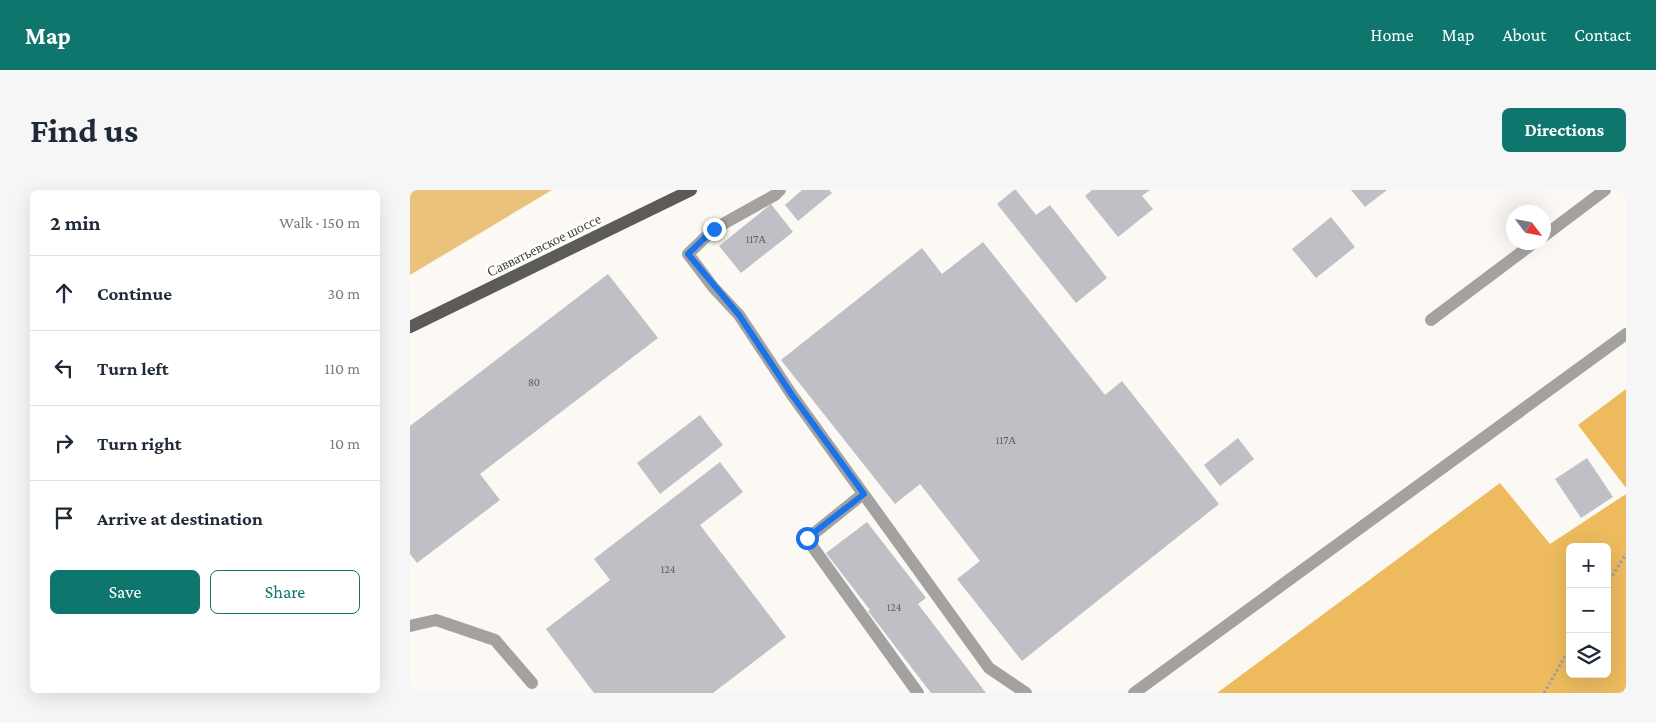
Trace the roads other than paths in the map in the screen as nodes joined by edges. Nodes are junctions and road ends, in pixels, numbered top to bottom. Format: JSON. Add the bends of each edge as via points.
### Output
{"nodes":[{"id":1,"x":690,"y":190,"type":"edge"},
{"id":2,"x":780,"y":190,"type":"edge"},
{"id":3,"x":1605,"y":190,"type":"edge"},
{"id":4,"x":1551,"y":231,"type":"edge"},
{"id":5,"x":1523,"y":250,"type":"edge"},
{"id":6,"x":1431,"y":320,"type":"dead end"},
{"id":7,"x":410,"y":328,"type":"edge"},
{"id":8,"x":1626,"y":334,"type":"edge"},
{"id":9,"x":864,"y":494,"type":"junction"},
{"id":10,"x":410,"y":626,"type":"edge"},
{"id":11,"x":532,"y":682,"type":"dead end"},
{"id":12,"x":918,"y":693,"type":"edge"},
{"id":13,"x":1026,"y":693,"type":"edge"},
{"id":14,"x":1134,"y":693,"type":"edge"}],
"edges":[{"from":1,"to":7,"type":"main road","name":"Савватьевское шоссе"},
{"from":2,"to":9,"type":"street","via":[[714,229],[688,254],[739,315]]},
{"from":3,"to":4,"type":"street"},
{"from":5,"to":6,"type":"street"},
{"from":8,"to":14,"type":"street"},
{"from":9,"to":12,"type":"street","via":[[807,538]]},
{"from":9,"to":13,"type":"street","via":[[989,668]]},
{"from":10,"to":11,"type":"street","via":[[436,620],[495,640]]}]}
